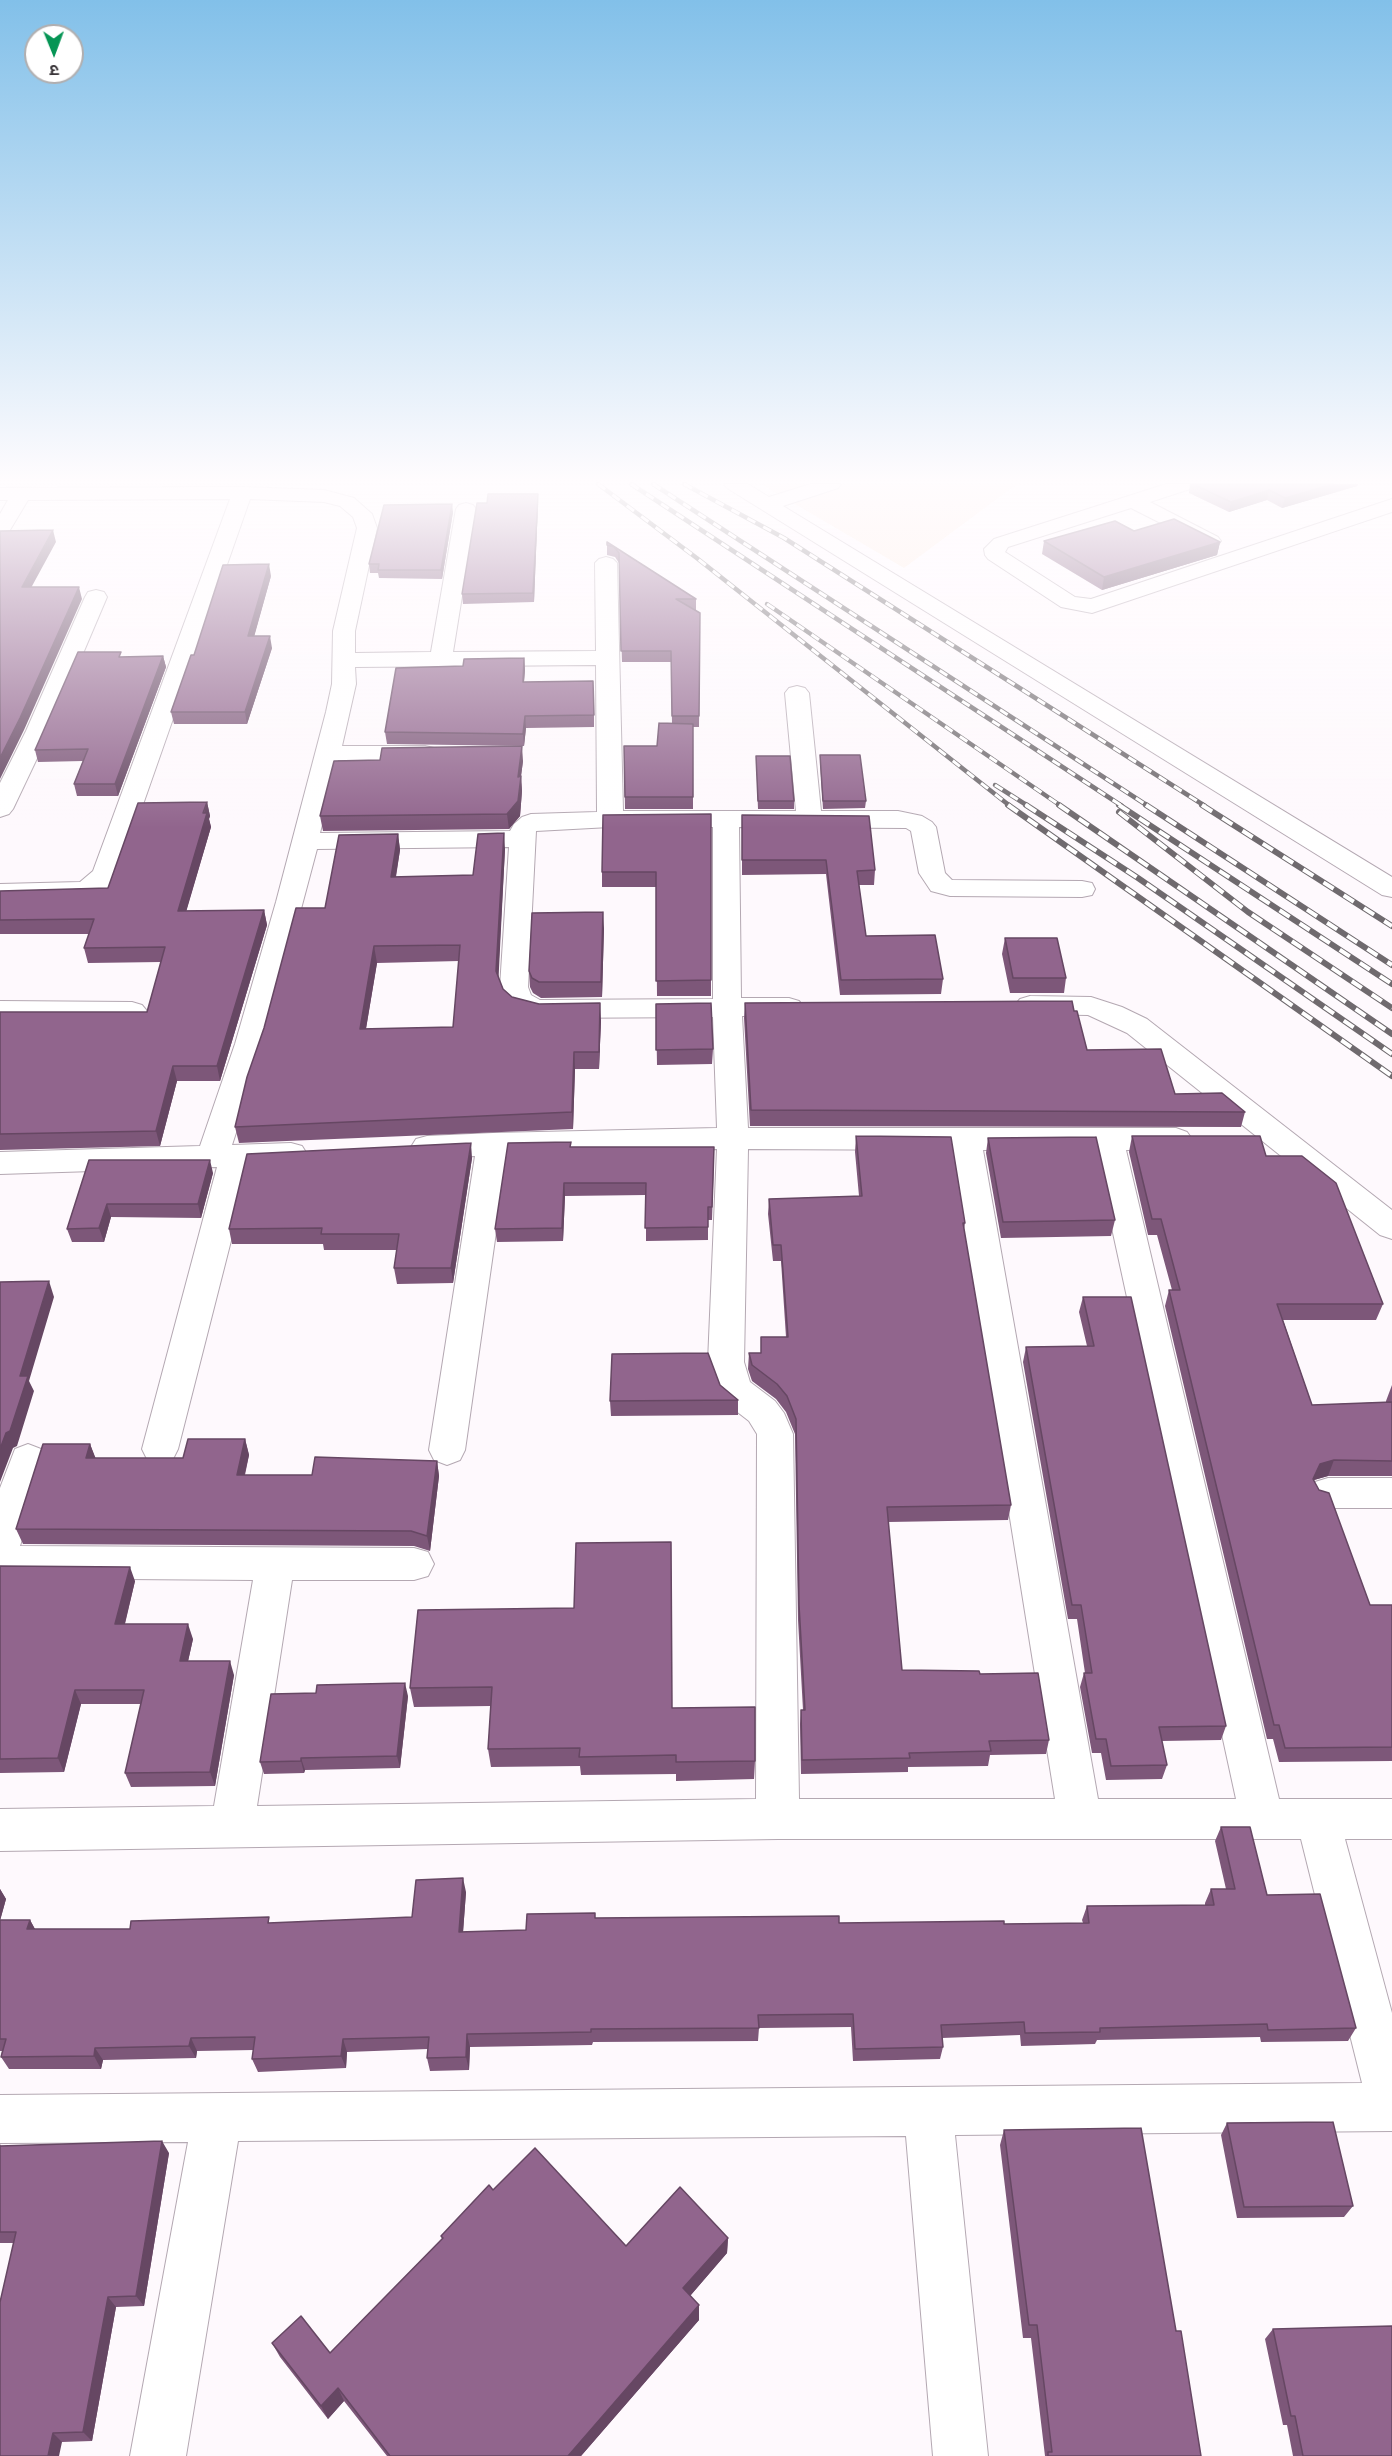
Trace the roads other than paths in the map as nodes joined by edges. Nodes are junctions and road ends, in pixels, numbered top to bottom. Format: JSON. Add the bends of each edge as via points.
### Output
{"nodes":[{"id":1,"x":95,"y":599,"type":"edge"},
{"id":2,"x":204,"y":599,"type":"edge"},
{"id":3,"x":351,"y":599,"type":"edge"},
{"id":4,"x":451,"y":599,"type":"edge"},
{"id":5,"x":607,"y":599,"type":"edge"},
{"id":6,"x":921,"y":599,"type":"edge"},
{"id":7,"x":1064,"y":599,"type":"edge"},
{"id":8,"x":1119,"y":599,"type":"edge"},
{"id":9,"x":608,"y":658,"type":"junction"},
{"id":10,"x":441,"y":659,"type":"junction"},
{"id":11,"x":344,"y":660,"type":"junction"},
{"id":12,"x":797,"y":693,"type":"dead end"},
{"id":13,"x":328,"y":753,"type":"junction"},
{"id":14,"x":451,"y":753,"type":"edge"},
{"id":15,"x":0,"y":809,"type":"edge"},
{"id":16,"x":809,"y":818,"type":"junction"},
{"id":17,"x":610,"y":819,"type":"junction"},
{"id":18,"x":726,"y":819,"type":"junction"},
{"id":19,"x":522,"y":839,"type":"junction"},
{"id":20,"x":306,"y":841,"type":"junction"},
{"id":21,"x":1082,"y":889,"type":"dead end"},
{"id":22,"x":1392,"y":889,"type":"edge"},
{"id":23,"x":0,"y":892,"type":"edge"},
{"id":24,"x":1001,"y":1005,"type":"edge"},
{"id":25,"x":727,"y":1007,"type":"junction"},
{"id":26,"x":810,"y":1007,"type":"edge"},
{"id":27,"x":0,"y":1010,"type":"edge"},
{"id":28,"x":132,"y":1011,"type":"edge"},
{"id":29,"x":733,"y":1138,"type":"junction"},
{"id":30,"x":1283,"y":1138,"type":"junction"},
{"id":31,"x":1108,"y":1139,"type":"junction"},
{"id":32,"x":1201,"y":1139,"type":"edge"},
{"id":33,"x":1236,"y":1139,"type":"edge"},
{"id":34,"x":965,"y":1140,"type":"junction"},
{"id":35,"x":494,"y":1144,"type":"junction"},
{"id":36,"x":400,"y":1149,"type":"edge"},
{"id":37,"x":318,"y":1153,"type":"edge"},
{"id":38,"x":224,"y":1157,"type":"junction"},
{"id":39,"x":0,"y":1163,"type":"edge"},
{"id":40,"x":1392,"y":1227,"type":"edge"},
{"id":41,"x":160,"y":1449,"type":"dead end"},
{"id":42,"x":447,"y":1450,"type":"dead end"},
{"id":43,"x":28,"y":1460,"type":"dead end"},
{"id":44,"x":1328,"y":1493,"type":"edge"},
{"id":45,"x":1392,"y":1493,"type":"edge"},
{"id":46,"x":0,"y":1548,"type":"edge"},
{"id":47,"x":0,"y":1562,"type":"edge"},
{"id":48,"x":275,"y":1563,"type":"junction"},
{"id":49,"x":414,"y":1564,"type":"dead end"},
{"id":50,"x":1080,"y":1818,"type":"junction"},
{"id":51,"x":778,"y":1819,"type":"junction"},
{"id":52,"x":1318,"y":1819,"type":"junction"},
{"id":53,"x":1262,"y":1820,"type":"junction"},
{"id":54,"x":1392,"y":1820,"type":"edge"},
{"id":55,"x":232,"y":1828,"type":"junction"},
{"id":56,"x":0,"y":1830,"type":"edge"},
{"id":57,"x":1392,"y":2105,"type":"edge"},
{"id":58,"x":928,"y":2110,"type":"junction"},
{"id":59,"x":217,"y":2118,"type":"junction"},
{"id":60,"x":0,"y":2119,"type":"edge"},
{"id":61,"x":158,"y":2456,"type":"edge"},
{"id":62,"x":961,"y":2456,"type":"edge"}],
"edges":[{"from":1,"to":15,"type":"street"},
{"from":2,"to":23,"type":"street","via":[[106,873],[96,885],[85,890]]},
{"from":3,"to":11,"type":"street","via":[[344,631]]},
{"from":4,"to":10,"type":"street"},
{"from":5,"to":9,"type":"street"},
{"from":6,"to":22,"type":"street"},
{"from":7,"to":8,"type":"street","via":[[1083,606]]},
{"from":9,"to":10,"type":"street"},
{"from":9,"to":17,"type":"street"},
{"from":10,"to":11,"type":"street"},
{"from":11,"to":13,"type":"street","via":[[344,684]]},
{"from":12,"to":16,"type":"street"},
{"from":13,"to":14,"type":"street"},
{"from":13,"to":20,"type":"street"},
{"from":16,"to":18,"type":"street"},
{"from":16,"to":21,"type":"street","via":[[913,821],[923,827],[934,879],[950,888]]},
{"from":17,"to":18,"type":"street"},
{"from":17,"to":19,"type":"street","via":[[531,822],[523,829]]},
{"from":18,"to":25,"type":"street"},
{"from":19,"to":20,"type":"street"},
{"from":19,"to":25,"type":"street","via":[[514,987],[517,999],[524,1005],[540,1009]]},
{"from":20,"to":38,"type":"street","via":[[250,1044]]},
{"from":24,"to":30,"type":"street","via":[[1091,1006],[1112,1013],[1137,1026]]},
{"from":25,"to":26,"type":"street"},
{"from":25,"to":29,"type":"street"},
{"from":27,"to":28,"type":"street"},
{"from":29,"to":34,"type":"street"},
{"from":29,"to":35,"type":"street"},
{"from":29,"to":51,"type":"street","via":[[726,1362],[735,1390],[771,1423],[777,1451]]},
{"from":30,"to":33,"type":"street"},
{"from":30,"to":40,"type":"street"},
{"from":31,"to":32,"type":"street"},
{"from":31,"to":34,"type":"street"},
{"from":31,"to":53,"type":"street"},
{"from":34,"to":50,"type":"street"},
{"from":35,"to":36,"type":"street"},
{"from":35,"to":42,"type":"street"},
{"from":37,"to":38,"type":"street"},
{"from":38,"to":39,"type":"street"},
{"from":38,"to":41,"type":"street"},
{"from":43,"to":46,"type":"street"},
{"from":44,"to":45,"type":"street"},
{"from":47,"to":48,"type":"street"},
{"from":48,"to":49,"type":"street"},
{"from":48,"to":55,"type":"street"},
{"from":50,"to":51,"type":"street"},
{"from":50,"to":53,"type":"street"},
{"from":51,"to":55,"type":"street"},
{"from":52,"to":53,"type":"street"},
{"from":52,"to":54,"type":"street"},
{"from":52,"to":57,"type":"street"},
{"from":55,"to":56,"type":"street"},
{"from":57,"to":58,"type":"street"},
{"from":58,"to":59,"type":"street"},
{"from":58,"to":62,"type":"street"},
{"from":59,"to":60,"type":"street"},
{"from":59,"to":61,"type":"street"}]}
